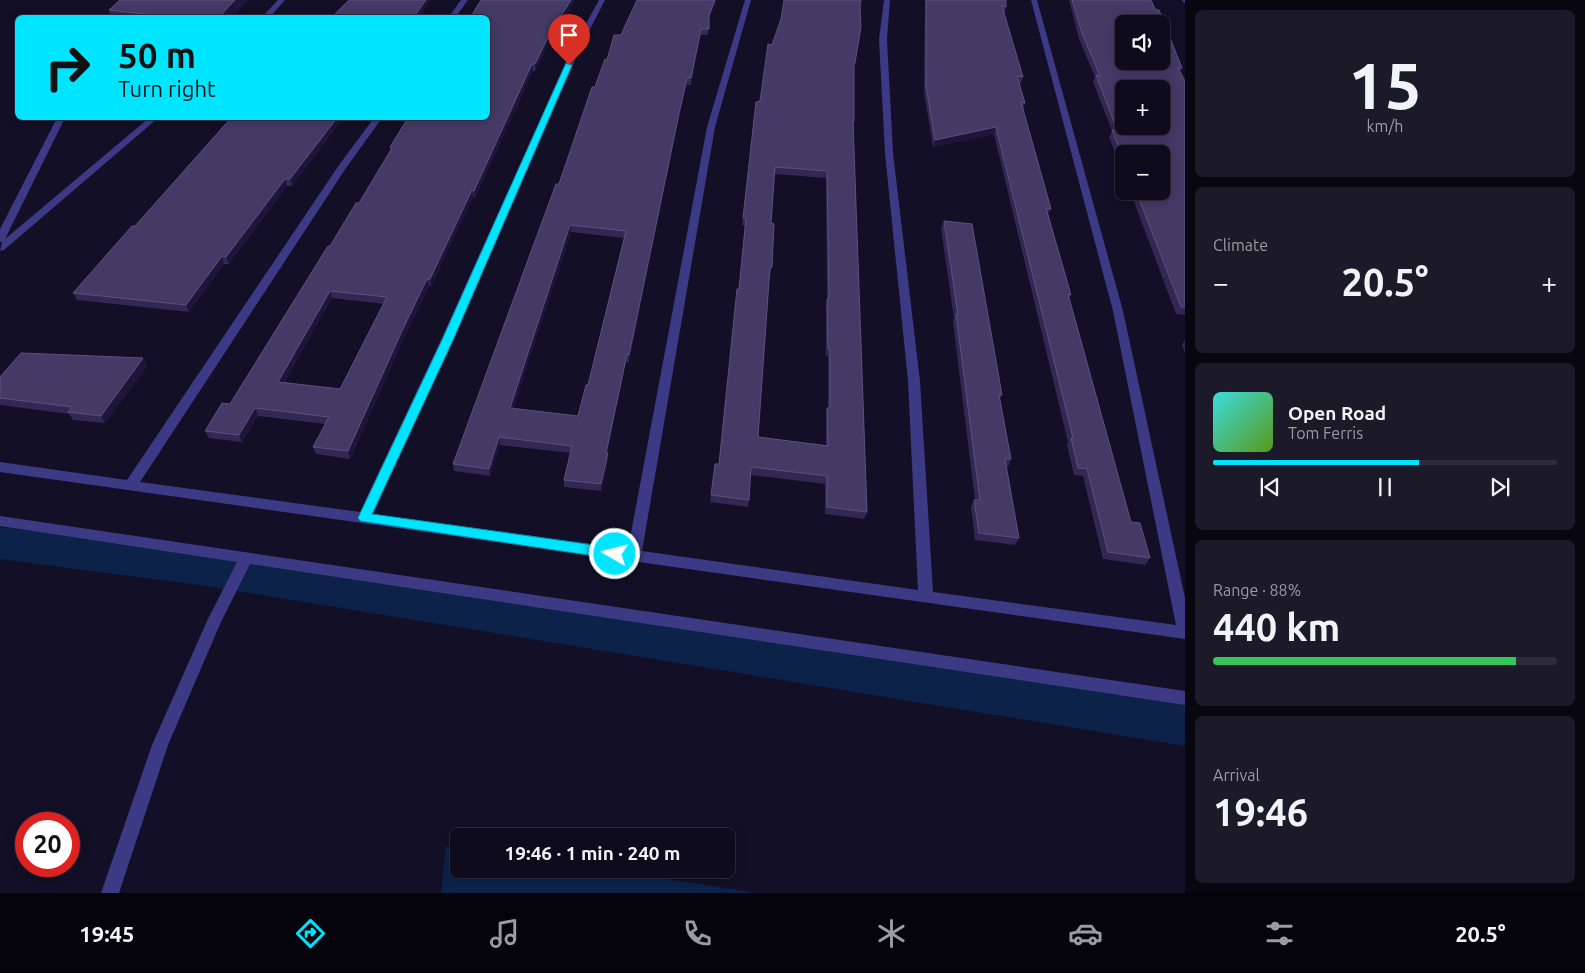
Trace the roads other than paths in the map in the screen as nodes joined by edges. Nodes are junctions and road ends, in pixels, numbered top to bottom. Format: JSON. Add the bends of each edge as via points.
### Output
{"nodes":[{"id":1,"x":282,"y":0,"type":"edge"},
{"id":2,"x":464,"y":0,"type":"edge"},
{"id":3,"x":602,"y":0,"type":"edge"},
{"id":4,"x":748,"y":0,"type":"edge"},
{"id":5,"x":887,"y":0,"type":"edge"},
{"id":6,"x":1034,"y":0,"type":"edge"},
{"id":7,"x":267,"y":15,"type":"edge"},
{"id":8,"x":452,"y":15,"type":"edge"},
{"id":9,"x":60,"y":120,"type":"edge"},
{"id":10,"x":152,"y":120,"type":"edge"},
{"id":11,"x":377,"y":120,"type":"edge"},
{"id":12,"x":0,"y":240,"type":"edge"},
{"id":13,"x":0,"y":248,"type":"edge"},
{"id":14,"x":0,"y":467,"type":"edge"},
{"id":15,"x":131,"y":485,"type":"junction"},
{"id":16,"x":364,"y":518,"type":"junction"},
{"id":17,"x":0,"y":521,"type":"edge"},
{"id":18,"x":634,"y":556,"type":"junction"},
{"id":19,"x":245,"y":559,"type":"junction"},
{"id":20,"x":926,"y":597,"type":"junction"},
{"id":21,"x":1185,"y":633,"type":"edge"},
{"id":22,"x":1185,"y":698,"type":"edge"},
{"id":23,"x":110,"y":893,"type":"edge"}],
"edges":[{"from":1,"to":7,"type":"lane"},
{"from":2,"to":8,"type":"lane"},
{"from":3,"to":16,"type":"lane","via":[[576,49],[448,340]]},
{"from":4,"to":18,"type":"lane","via":[[711,126]]},
{"from":5,"to":20,"type":"lane","via":[[883,39],[889,153],[914,381]]},
{"from":6,"to":21,"type":"lane","via":[[1118,311]]},
{"from":9,"to":12,"type":"lane"},
{"from":10,"to":13,"type":"lane"},
{"from":11,"to":15,"type":"lane"},
{"from":14,"to":15,"type":"lane"},
{"from":15,"to":16,"type":"lane"},
{"from":16,"to":18,"type":"lane"},
{"from":17,"to":19,"type":"lane"},
{"from":18,"to":20,"type":"lane"},
{"from":19,"to":22,"type":"lane"},
{"from":19,"to":23,"type":"lane","via":[[160,745]]},
{"from":20,"to":21,"type":"lane"}]}
